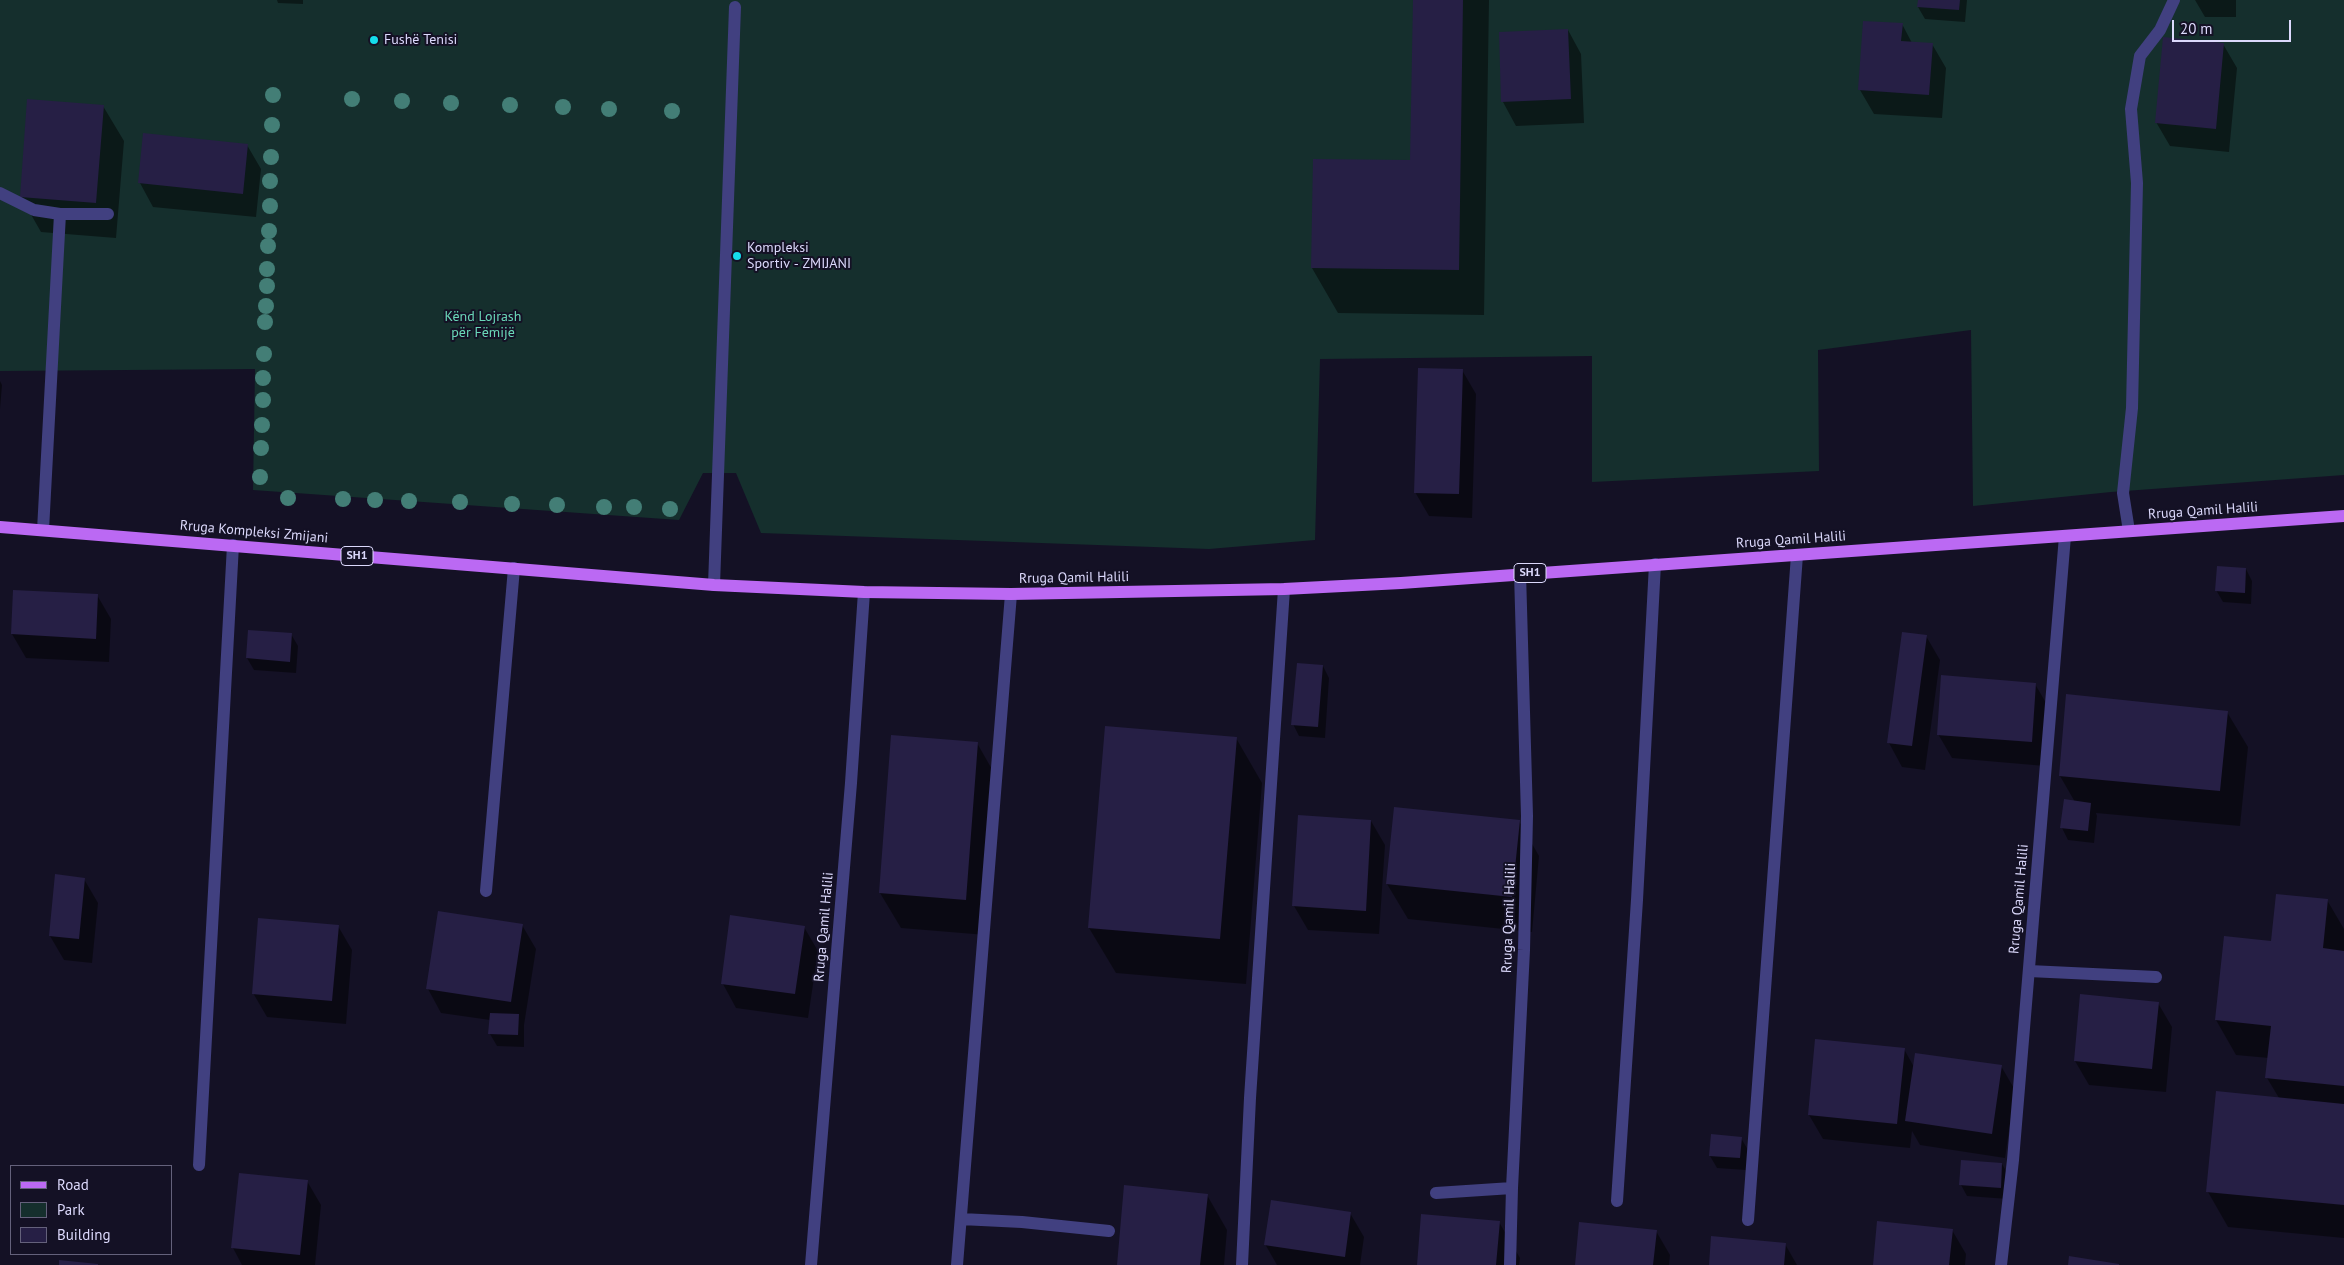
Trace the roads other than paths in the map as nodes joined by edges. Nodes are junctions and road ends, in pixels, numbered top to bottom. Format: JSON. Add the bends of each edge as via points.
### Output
{"nodes":[{"id":1,"x":2174,"y":0,"type":"edge"},
{"id":2,"x":735,"y":6,"type":"dead end"},
{"id":3,"x":0,"y":193,"type":"edge"},
{"id":4,"x":60,"y":214,"type":"junction"},
{"id":5,"x":108,"y":214,"type":"dead end"},
{"id":6,"x":2344,"y":516,"type":"edge"},
{"id":7,"x":0,"y":527,"type":"edge"},
{"id":8,"x":42,"y":530,"type":"junction"},
{"id":9,"x":2129,"y":531,"type":"junction"},
{"id":10,"x":2065,"y":536,"type":"junction"},
{"id":11,"x":233,"y":545,"type":"junction"},
{"id":12,"x":1797,"y":555,"type":"junction"},
{"id":13,"x":1655,"y":564,"type":"junction"},
{"id":14,"x":514,"y":568,"type":"junction"},
{"id":15,"x":1520,"y":573,"type":"junction"},
{"id":16,"x":714,"y":585,"type":"junction"},
{"id":17,"x":1284,"y":589,"type":"junction"},
{"id":18,"x":864,"y":592,"type":"junction"},
{"id":19,"x":1011,"y":594,"type":"junction"},
{"id":20,"x":486,"y":891,"type":"dead end"},
{"id":21,"x":2029,"y":971,"type":"junction"},
{"id":22,"x":2156,"y":977,"type":"dead end"},
{"id":23,"x":199,"y":1165,"type":"dead end"},
{"id":24,"x":1512,"y":1188,"type":"junction"},
{"id":25,"x":1436,"y":1194,"type":"dead end"},
{"id":26,"x":1617,"y":1201,"type":"dead end"},
{"id":27,"x":961,"y":1219,"type":"junction"},
{"id":28,"x":1748,"y":1220,"type":"dead end"},
{"id":29,"x":1109,"y":1231,"type":"dead end"},
{"id":30,"x":811,"y":1265,"type":"edge"},
{"id":31,"x":957,"y":1265,"type":"edge"},
{"id":32,"x":1242,"y":1265,"type":"edge"},
{"id":33,"x":1510,"y":1265,"type":"edge"},
{"id":34,"x":2001,"y":1265,"type":"edge"}],
"edges":[{"from":1,"to":9,"type":"street","via":[[2160,30],[2140,56],[2131,109],[2137,183],[2132,408],[2123,493]]},
{"from":2,"to":16,"type":"street"},
{"from":3,"to":4,"type":"street","via":[[34,210]]},
{"from":4,"to":5,"type":"street"},
{"from":4,"to":8,"type":"street"},
{"from":6,"to":9,"type":"main road","name":"Rruga Qamil Halili","number":"SH1"},
{"from":7,"to":8,"type":"main road","name":"Rruga Kompleksi Zmijani","number":"SH1"},
{"from":8,"to":11,"type":"main road","name":"Rruga Kompleksi Zmijani","number":"SH1"},
{"from":9,"to":10,"type":"main road","name":"Rruga Qamil Halili","number":"SH1"},
{"from":10,"to":12,"type":"main road","name":"Rruga Qamil Halili","number":"SH1"},
{"from":10,"to":21,"type":"street","name":"Rruga Qamil Halili"},
{"from":11,"to":14,"type":"main road","name":"Rruga Kompleksi Zmijani","number":"SH1"},
{"from":11,"to":23,"type":"street"},
{"from":12,"to":13,"type":"main road","name":"Rruga Qamil Halili","number":"SH1"},
{"from":12,"to":28,"type":"street"},
{"from":13,"to":15,"type":"main road","name":"Rruga Qamil Halili","number":"SH1"},
{"from":13,"to":26,"type":"street","via":[[1638,891]]},
{"from":14,"to":16,"type":"main road","name":"Rruga Kompleksi Zmijani","number":"SH1"},
{"from":14,"to":20,"type":"street"},
{"from":15,"to":17,"type":"main road","name":"Rruga Qamil Halili","number":"SH1"},
{"from":15,"to":24,"type":"street","name":"Rruga Qamil Halili","via":[[1527,816]]},
{"from":16,"to":18,"type":"main road","name":"Rruga Qamil Halili","number":"SH1"},
{"from":17,"to":19,"type":"main road","name":"Rruga Qamil Halili","number":"SH1"},
{"from":17,"to":32,"type":"street"},
{"from":18,"to":19,"type":"main road","name":"Rruga Qamil Halili","number":"SH1"},
{"from":18,"to":30,"type":"street","name":"Rruga Qamil Halili"},
{"from":19,"to":27,"type":"street"},
{"from":21,"to":22,"type":"street"},
{"from":21,"to":34,"type":"street","name":"Rruga Qamil Halili","via":[[2014,1160]]},
{"from":24,"to":25,"type":"street"},
{"from":24,"to":33,"type":"street","name":"Rruga Qamil Halili"},
{"from":27,"to":29,"type":"street"},
{"from":27,"to":31,"type":"street"}]}
